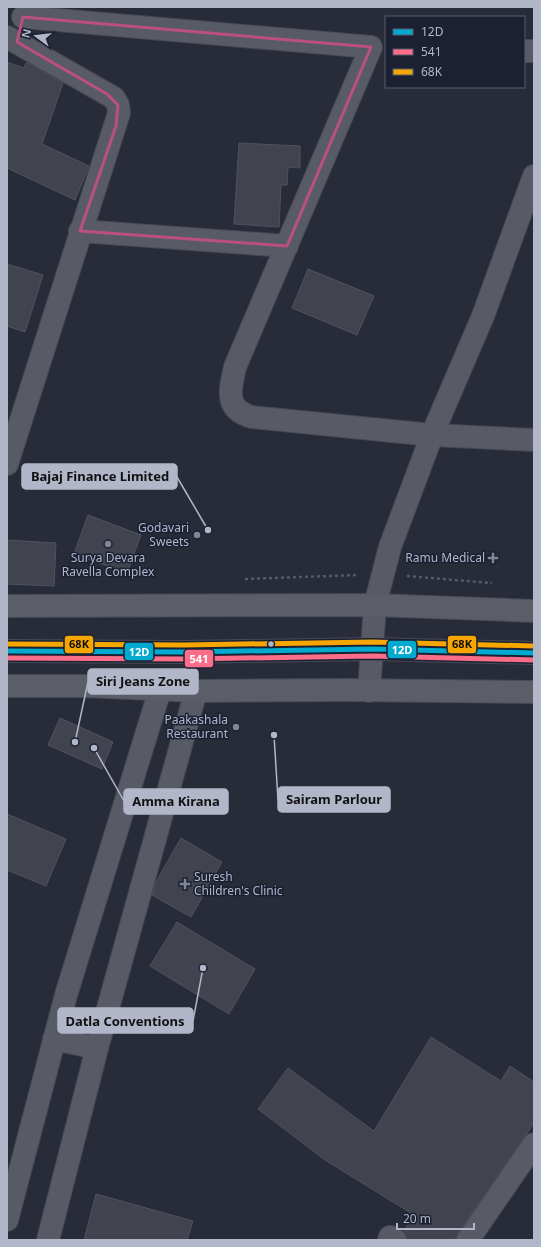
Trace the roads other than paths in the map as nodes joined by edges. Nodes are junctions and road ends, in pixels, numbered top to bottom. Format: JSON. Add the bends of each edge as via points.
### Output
{"nodes":[{"id":1,"x":23,"y":12,"type":"edge"},
{"id":2,"x":12,"y":39,"type":"edge"},
{"id":3,"x":379,"y":48,"type":"edge"},
{"id":4,"x":534,"y":176,"type":"edge"},
{"id":5,"x":80,"y":231,"type":"junction"},
{"id":6,"x":287,"y":246,"type":"junction"},
{"id":7,"x":432,"y":435,"type":"junction"},
{"id":8,"x":534,"y":440,"type":"edge"},
{"id":9,"x":7,"y":464,"type":"edge"},
{"id":10,"x":375,"y":604,"type":"junction"},
{"id":11,"x":7,"y":606,"type":"edge"},
{"id":12,"x":534,"y":611,"type":"edge"},
{"id":13,"x":372,"y":649,"type":"junction"},
{"id":14,"x":7,"y":651,"type":"edge"},
{"id":15,"x":534,"y":653,"type":"edge"},
{"id":16,"x":7,"y":686,"type":"edge"},
{"id":17,"x":160,"y":690,"type":"junction"},
{"id":18,"x":196,"y":691,"type":"junction"},
{"id":19,"x":369,"y":691,"type":"junction"},
{"id":20,"x":534,"y":692,"type":"edge"},
{"id":21,"x":54,"y":1038,"type":"junction"},
{"id":22,"x":97,"y":1048,"type":"junction"},
{"id":23,"x":534,"y":1144,"type":"edge"},
{"id":24,"x":7,"y":1220,"type":"edge"},
{"id":25,"x":48,"y":1240,"type":"edge"},
{"id":26,"x":389,"y":1240,"type":"edge"},
{"id":27,"x":395,"y":1240,"type":"edge"},
{"id":28,"x":468,"y":1240,"type":"edge"}],
"edges":[{"from":1,"to":2,"type":"street"},
{"from":1,"to":3,"type":"street"},
{"from":2,"to":5,"type":"street","via":[[114,98],[118,105],[116,126]]},
{"from":3,"to":6,"type":"street"},
{"from":4,"to":7,"type":"street","via":[[483,316]]},
{"from":5,"to":6,"type":"street"},
{"from":5,"to":9,"type":"street"},
{"from":6,"to":7,"type":"street","via":[[235,367],[231,386],[234,408],[240,414],[252,417]]},
{"from":7,"to":8,"type":"street"},
{"from":7,"to":10,"type":"street","via":[[390,547]]},
{"from":10,"to":11,"type":"main road"},
{"from":10,"to":12,"type":"main road"},
{"from":10,"to":13,"type":"street"},
{"from":13,"to":14,"type":"main road"},
{"from":13,"to":15,"type":"main road"},
{"from":13,"to":19,"type":"street"},
{"from":16,"to":17,"type":"main road","via":[[84,686]]},
{"from":17,"to":18,"type":"main road"},
{"from":17,"to":21,"type":"street"},
{"from":18,"to":19,"type":"main road"},
{"from":18,"to":22,"type":"street"},
{"from":19,"to":20,"type":"main road"},
{"from":21,"to":22,"type":"street"},
{"from":21,"to":24,"type":"street"},
{"from":22,"to":25,"type":"street"},
{"from":23,"to":28,"type":"street"},
{"from":26,"to":27,"type":"street","via":[[390,1237]]}]}
